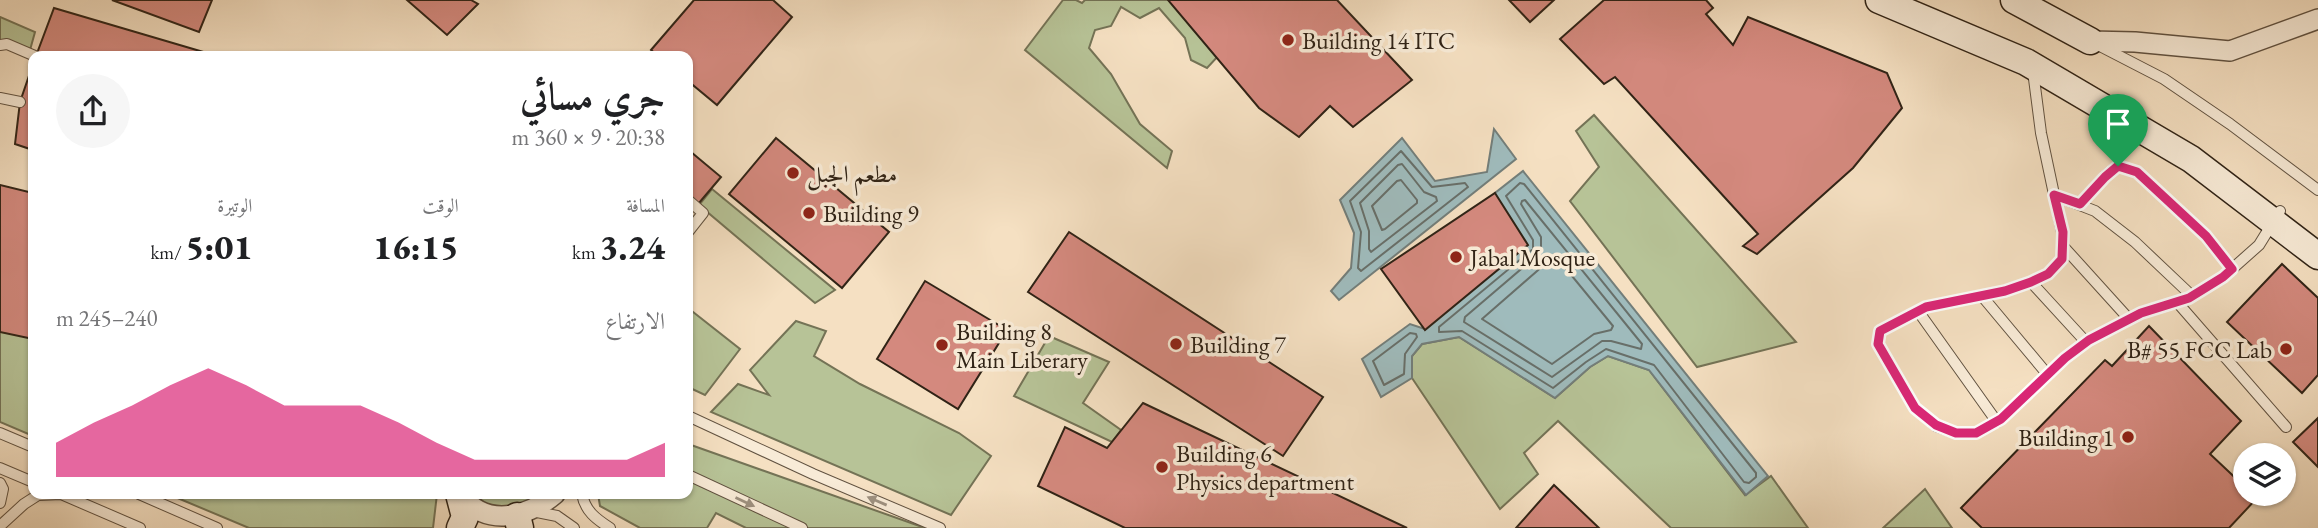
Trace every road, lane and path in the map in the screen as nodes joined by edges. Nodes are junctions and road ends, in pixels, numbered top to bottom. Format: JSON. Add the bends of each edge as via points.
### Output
{"nodes":[{"id":1,"x":1879,"y":0,"type":"edge"},
{"id":2,"x":1914,"y":0,"type":"edge"},
{"id":3,"x":2014,"y":0,"type":"edge"},
{"id":4,"x":2318,"y":19,"type":"edge"},
{"id":5,"x":2090,"y":41,"type":"junction"},
{"id":6,"x":0,"y":45,"type":"edge"},
{"id":7,"x":28,"y":53,"type":"edge"},
{"id":8,"x":2033,"y":66,"type":"junction"},
{"id":9,"x":0,"y":98,"type":"edge"},
{"id":10,"x":20,"y":102,"type":"dead end"},
{"id":11,"x":2318,"y":190,"type":"edge"},
{"id":12,"x":2054,"y":195,"type":"junction"},
{"id":13,"x":693,"y":204,"type":"edge"},
{"id":14,"x":2080,"y":204,"type":"junction"},
{"id":15,"x":2277,"y":216,"type":"junction"},
{"id":16,"x":693,"y":226,"type":"edge"},
{"id":17,"x":2318,"y":239,"type":"edge"},
{"id":18,"x":2062,"y":245,"type":"junction"},
{"id":19,"x":2318,"y":256,"type":"edge"},
{"id":20,"x":2232,"y":269,"type":"junction"},
{"id":21,"x":2031,"y":282,"type":"junction"},
{"id":22,"x":1982,"y":296,"type":"junction"},
{"id":23,"x":2192,"y":296,"type":"junction"},
{"id":24,"x":2177,"y":302,"type":"junction"},
{"id":25,"x":1918,"y":310,"type":"junction"},
{"id":26,"x":2129,"y":318,"type":"junction"},
{"id":27,"x":2086,"y":342,"type":"junction"},
{"id":28,"x":2048,"y":375,"type":"junction"},
{"id":29,"x":693,"y":418,"type":"edge"},
{"id":30,"x":1997,"y":422,"type":"junction"},
{"id":31,"x":2286,"y":427,"type":"dead end"},
{"id":32,"x":0,"y":433,"type":"edge"},
{"id":33,"x":28,"y":445,"type":"edge"},
{"id":34,"x":0,"y":468,"type":"edge"},
{"id":35,"x":693,"y":477,"type":"edge"},
{"id":36,"x":28,"y":480,"type":"edge"},
{"id":37,"x":0,"y":484,"type":"edge"},
{"id":38,"x":32,"y":499,"type":"edge"},
{"id":39,"x":73,"y":499,"type":"edge"},
{"id":40,"x":150,"y":499,"type":"edge"},
{"id":41,"x":461,"y":499,"type":"edge"},
{"id":42,"x":464,"y":499,"type":"edge"},
{"id":43,"x":548,"y":499,"type":"edge"},
{"id":44,"x":583,"y":499,"type":"edge"},
{"id":45,"x":0,"y":503,"type":"edge"},
{"id":46,"x":522,"y":518,"type":"edge"},
{"id":47,"x":0,"y":526,"type":"edge"},
{"id":48,"x":140,"y":528,"type":"edge"},
{"id":49,"x":217,"y":528,"type":"edge"},
{"id":50,"x":460,"y":528,"type":"edge"},
{"id":51,"x":574,"y":528,"type":"edge"},
{"id":52,"x":610,"y":528,"type":"edge"},
{"id":53,"x":802,"y":528,"type":"edge"},
{"id":54,"x":940,"y":528,"type":"edge"}],
"edges":[{"from":1,"to":8,"type":"street"},
{"from":2,"to":15,"type":"street","via":[[2027,48],[2152,116]]},
{"from":3,"to":5,"type":"street"},
{"from":4,"to":5,"type":"street","via":[[2230,51]]},
{"from":5,"to":11,"type":"lane","via":[[2164,79]]},
{"from":6,"to":7,"type":"lane"},
{"from":8,"to":12,"type":"lane"},
{"from":8,"to":15,"type":"street","via":[[2191,159]]},
{"from":9,"to":10,"type":"lane"},
{"from":12,"to":14,"type":"lane"},
{"from":12,"to":18,"type":"lane"},
{"from":13,"to":16,"type":"lane","via":[[703,213]]},
{"from":14,"to":20,"type":"lane","via":[[2118,166],[2137,172],[2206,236]]},
{"from":14,"to":23,"type":"lane","via":[[2135,242]]},
{"from":15,"to":17,"type":"street"},
{"from":15,"to":19,"type":"street"},
{"from":15,"to":20,"type":"lane","via":[[2259,245]]},
{"from":18,"to":21,"type":"lane","via":[[2062,259],[2048,274]]},
{"from":18,"to":26,"type":"lane"},
{"from":20,"to":23,"type":"lane"},
{"from":21,"to":22,"type":"lane"},
{"from":21,"to":27,"type":"lane"},
{"from":22,"to":25,"type":"lane"},
{"from":22,"to":28,"type":"lane"},
{"from":23,"to":24,"type":"lane"},
{"from":24,"to":26,"type":"lane"},
{"from":24,"to":31,"type":"lane"},
{"from":25,"to":30,"type":"lane"},
{"from":25,"to":30,"type":"lane","via":[[1880,331],[1878,344],[1915,408],[1936,425],[1956,433],[1976,433]]},
{"from":26,"to":27,"type":"lane"},
{"from":27,"to":28,"type":"lane"},
{"from":28,"to":30,"type":"lane"},
{"from":54,"to":29,"type":"lane","one_way":true},
{"from":32,"to":33,"type":"lane"},
{"from":34,"to":36,"type":"lane"},
{"from":35,"to":53,"type":"lane","one_way":true},
{"from":37,"to":45,"type":"lane"},
{"from":38,"to":47,"type":"lane"},
{"from":39,"to":48,"type":"lane"},
{"from":40,"to":49,"type":"lane"},
{"from":41,"to":50,"type":"street","via":[[465,517]]},
{"from":42,"to":46,"type":"street","via":[[488,519]]},
{"from":43,"to":46,"type":"street"},
{"from":44,"to":52,"type":"lane","via":[[593,517]]},
{"from":46,"to":51,"type":"lane","via":[[557,516]]}]}
